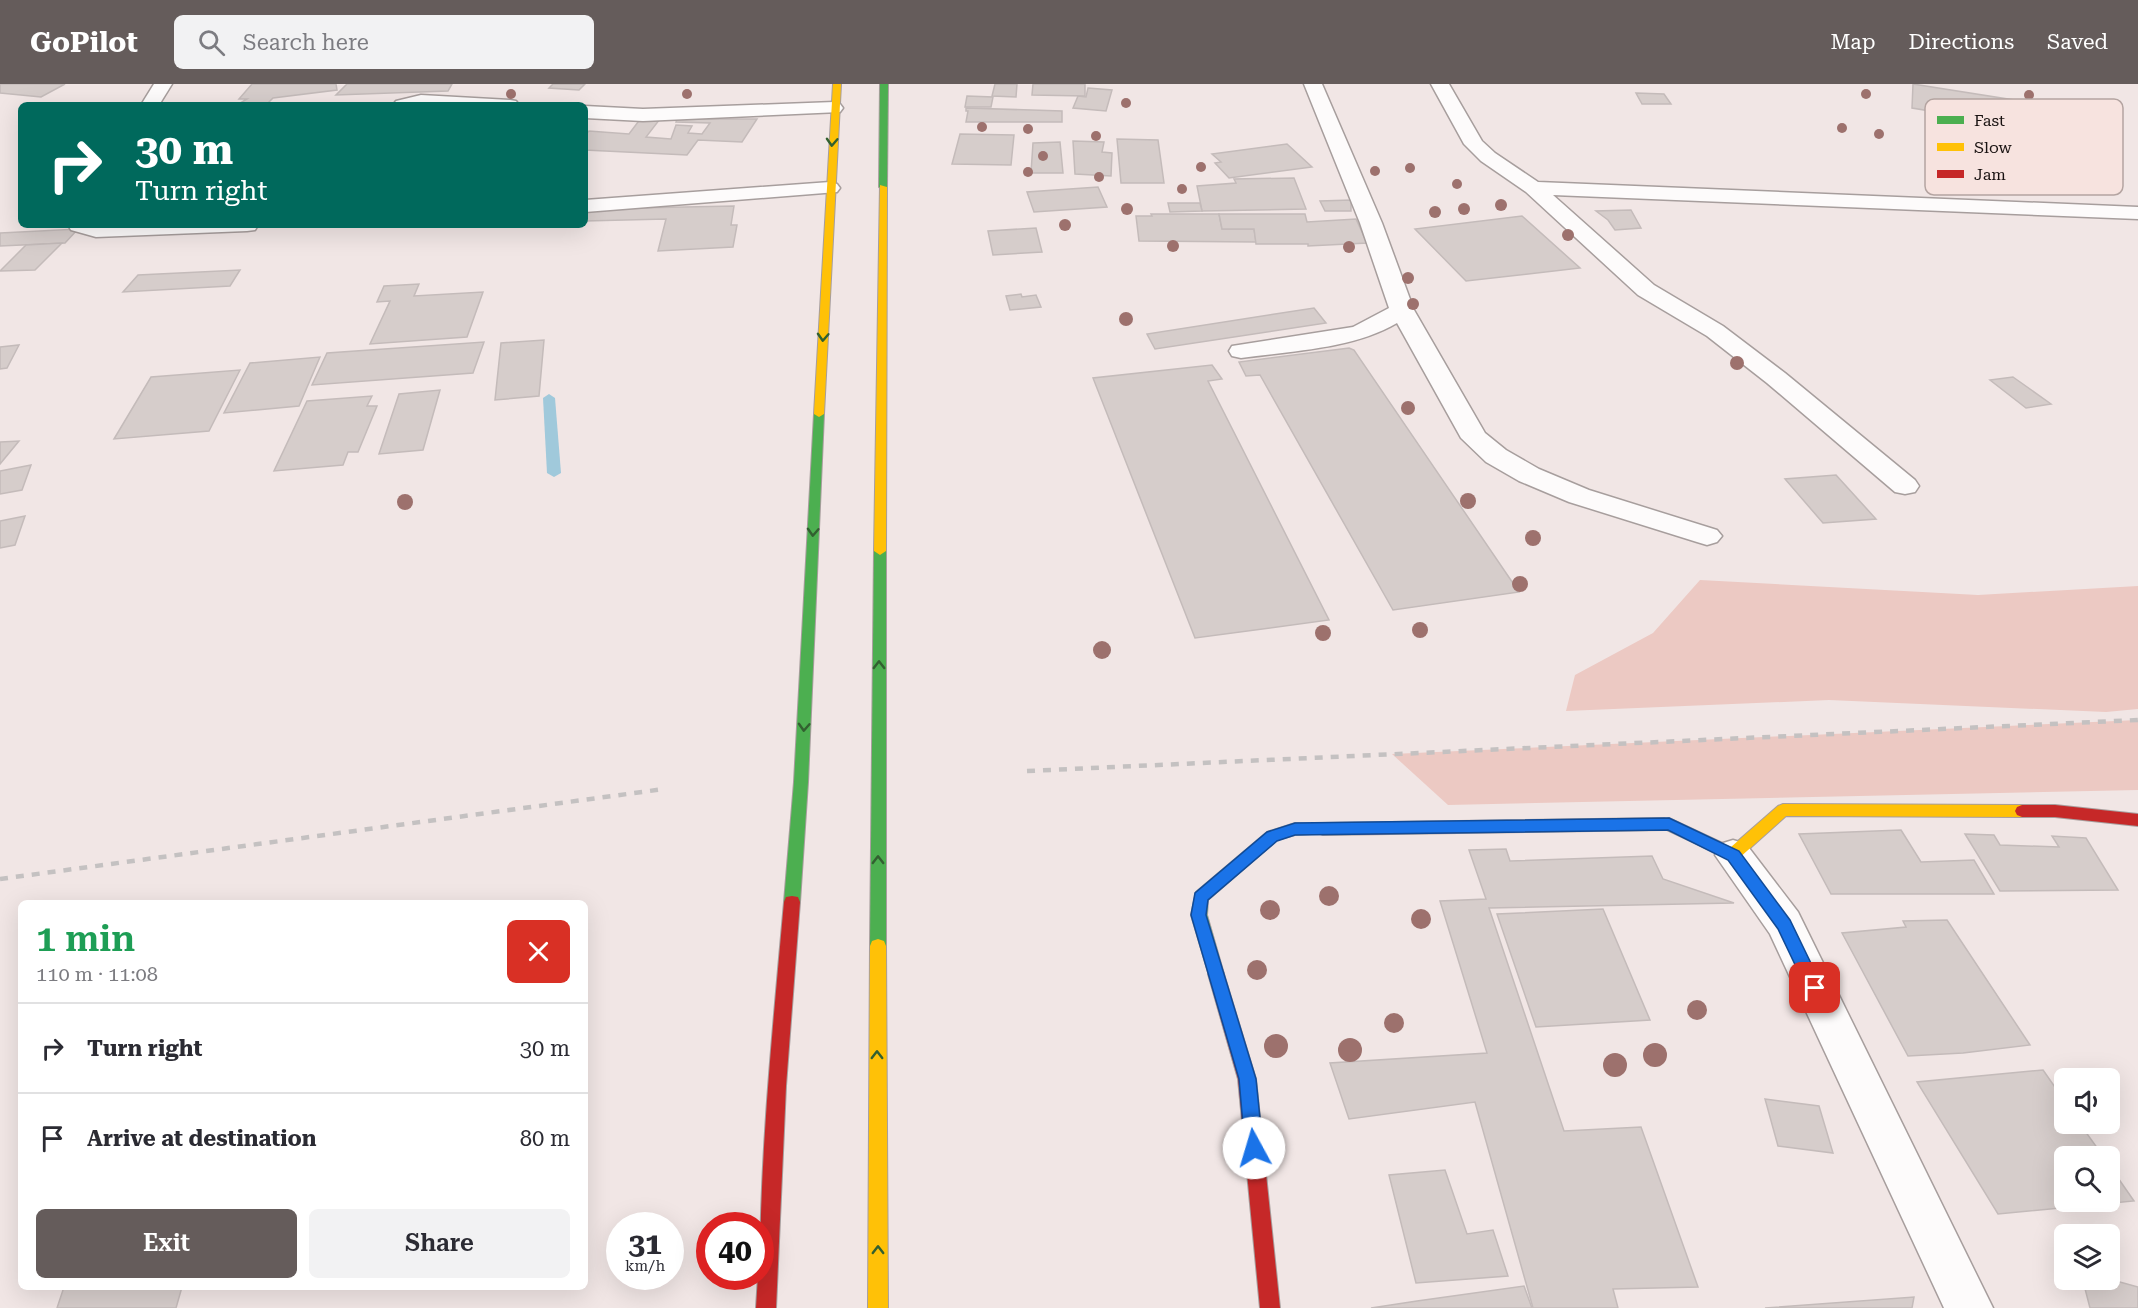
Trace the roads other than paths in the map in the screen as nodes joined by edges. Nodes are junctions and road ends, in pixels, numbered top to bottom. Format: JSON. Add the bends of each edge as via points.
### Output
{"nodes":[{"id":1,"x":164,"y":84,"type":"edge"},
{"id":2,"x":837,"y":84,"type":"edge"},
{"id":3,"x":884,"y":84,"type":"edge"},
{"id":4,"x":1313,"y":84,"type":"edge"},
{"id":5,"x":1440,"y":84,"type":"edge"},
{"id":6,"x":466,"y":92,"type":"edge"},
{"id":7,"x":153,"y":102,"type":"edge"},
{"id":8,"x":412,"y":102,"type":"edge"},
{"id":9,"x":500,"y":102,"type":"edge"},
{"id":10,"x":834,"y":108,"type":"junction"},
{"id":11,"x":588,"y":112,"type":"edge"},
{"id":12,"x":830,"y":188,"type":"junction"},
{"id":13,"x":1533,"y":188,"type":"junction"},
{"id":14,"x":588,"y":206,"type":"edge"},
{"id":15,"x":2138,"y":213,"type":"edge"},
{"id":16,"x":88,"y":228,"type":"edge"},
{"id":17,"x":180,"y":228,"type":"edge"},
{"id":18,"x":1402,"y":310,"type":"junction"},
{"id":19,"x":1240,"y":351,"type":"dead end"},
{"id":20,"x":1905,"y":486,"type":"dead end"},
{"id":21,"x":1707,"y":536,"type":"dead end"},
{"id":22,"x":2138,"y":820,"type":"edge"},
{"id":23,"x":1733,"y":855,"type":"junction"},
{"id":24,"x":766,"y":1308,"type":"edge"},
{"id":25,"x":878,"y":1308,"type":"edge"},
{"id":26,"x":1270,"y":1308,"type":"edge"},
{"id":27,"x":1969,"y":1308,"type":"edge"}],
"edges":[{"from":1,"to":7,"type":"street"},
{"from":2,"to":10,"type":"main road"},
{"from":25,"to":3,"type":"main road","one_way":true},
{"from":4,"to":18,"type":"street","via":[[1371,223]]},
{"from":5,"to":13,"type":"street","via":[[1474,144]]},
{"from":6,"to":8,"type":"street"},
{"from":6,"to":9,"type":"street"},
{"from":10,"to":11,"type":"street","via":[[633,116]]},
{"from":10,"to":12,"type":"main road","one_way":true},
{"from":12,"to":14,"type":"street"},
{"from":12,"to":24,"type":"main road","one_way":true,"via":[[801,782],[777,1086]]},
{"from":13,"to":15,"type":"street"},
{"from":13,"to":20,"type":"street","via":[[1646,290],[1724,338]]},
{"from":16,"to":17,"type":"street"},
{"from":18,"to":19,"type":"street","via":[[1358,333]]},
{"from":18,"to":21,"type":"street","via":[[1474,438],[1496,456],[1579,496]]},
{"from":22,"to":23,"type":"main road","via":[[2055,811],[1783,810]]},
{"from":23,"to":26,"type":"main road","via":[[1669,824],[1295,829],[1272,836],[1201,897],[1198,915],[1247,1079]]},
{"from":23,"to":27,"type":"street","via":[[1784,924]]}]}
